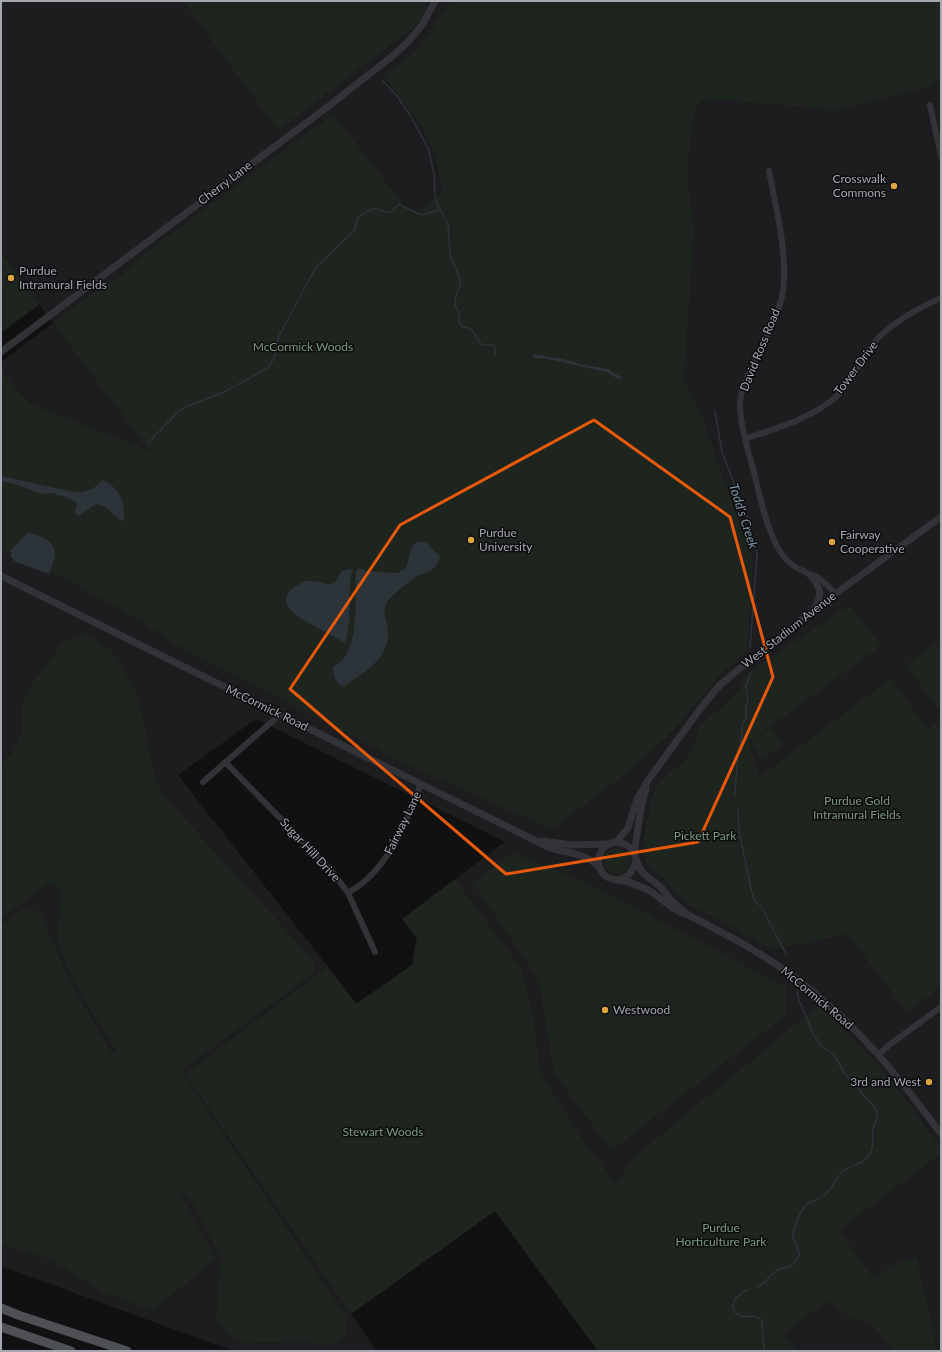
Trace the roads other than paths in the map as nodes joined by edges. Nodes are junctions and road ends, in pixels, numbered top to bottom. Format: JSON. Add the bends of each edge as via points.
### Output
{"nodes":[{"id":1,"x":435,"y":1,"type":"edge"},
{"id":2,"x":930,"y":106,"type":"dead end"},
{"id":3,"x":941,"y":156,"type":"edge"},
{"id":4,"x":768,"y":171,"type":"dead end"},
{"id":5,"x":941,"y":298,"type":"edge"},
{"id":6,"x":1,"y":352,"type":"edge"},
{"id":7,"x":745,"y":439,"type":"junction"},
{"id":8,"x":941,"y":517,"type":"edge"},
{"id":9,"x":810,"y":575,"type":"junction"},
{"id":10,"x":1,"y":576,"type":"edge"},
{"id":11,"x":835,"y":594,"type":"junction"},
{"id":12,"x":812,"y":611,"type":"junction"},
{"id":13,"x":278,"y":713,"type":"junction"},
{"id":14,"x":225,"y":762,"type":"junction"},
{"id":15,"x":659,"y":766,"type":"junction"},
{"id":16,"x":203,"y":782,"type":"dead end"},
{"id":17,"x":422,"y":784,"type":"junction"},
{"id":18,"x":534,"y":839,"type":"junction"},
{"id":19,"x":616,"y":842,"type":"junction"},
{"id":20,"x":608,"y":844,"type":"junction"},
{"id":21,"x":634,"y":853,"type":"junction"},
{"id":22,"x":636,"y":861,"type":"junction"},
{"id":23,"x":598,"y":866,"type":"junction"},
{"id":24,"x":619,"y":880,"type":"junction"},
{"id":25,"x":348,"y":893,"type":"junction"},
{"id":26,"x":688,"y":915,"type":"junction"},
{"id":27,"x":375,"y":952,"type":"dead end"},
{"id":28,"x":941,"y":1006,"type":"edge"},
{"id":29,"x":879,"y":1054,"type":"junction"},
{"id":30,"x":941,"y":1134,"type":"edge"},
{"id":31,"x":1,"y":1308,"type":"edge"},
{"id":32,"x":1,"y":1327,"type":"edge"},
{"id":33,"x":70,"y":1351,"type":"edge"},
{"id":34,"x":127,"y":1351,"type":"edge"}],
"edges":[{"from":1,"to":6,"type":"street","name":"Cherry Lane","via":[[422,24],[407,43],[390,58]]},
{"from":2,"to":3,"type":"street"},
{"from":4,"to":7,"type":"street","name":"David Ross Road","via":[[778,217],[784,277],[778,306],[753,362],[741,397]]},
{"from":5,"to":7,"type":"street","name":"Tower Drive","via":[[904,319],[873,343],[843,389],[825,405],[801,419]]},
{"from":7,"to":9,"type":"street","name":"David Ross Road","via":[[764,512],[778,548],[796,568]]},
{"from":8,"to":11,"type":"street","name":"West Stadium Avenue"},
{"from":9,"to":11,"type":"street","name":"David Ross Road","via":[[818,578]]},
{"from":9,"to":12,"type":"street","via":[[818,585],[820,595]]},
{"from":10,"to":13,"type":"street","name":"McCormick Road"},
{"from":11,"to":12,"type":"street","name":"West Stadium Avenue"},
{"from":12,"to":15,"type":"street","name":"West Stadium Avenue","via":[[719,686]]},
{"from":13,"to":14,"type":"street","via":[[276,718]]},
{"from":13,"to":17,"type":"street","name":"McCormick Road"},
{"from":14,"to":16,"type":"street"},
{"from":14,"to":25,"type":"street","name":"Sugar Hill Drive","via":[[332,870]]},
{"from":15,"to":19,"type":"street","name":"West Stadium Avenue","via":[[636,799],[628,828]]},
{"from":15,"to":21,"type":"street","name":"West Stadium Avenue","via":[[642,803]]},
{"from":17,"to":18,"type":"street","name":"McCormick Road"},
{"from":17,"to":25,"type":"street","name":"Fairway Lane","via":[[383,863],[367,880]]},
{"from":18,"to":20,"type":"street","name":"McCormick Road","via":[[573,845]]},
{"from":18,"to":23,"type":"street","name":"McCormick Road","via":[[550,848],[583,856]]},
{"from":19,"to":20,"type":"street"},
{"from":19,"to":21,"type":"street","via":[[627,845]]},
{"from":20,"to":23,"type":"street","via":[[600,851]]},
{"from":21,"to":22,"type":"street"},
{"from":22,"to":24,"type":"street","via":[[628,876]]},
{"from":22,"to":26,"type":"street","via":[[642,872]]},
{"from":23,"to":24,"type":"street","via":[[608,878]]},
{"from":24,"to":26,"type":"street","name":"McCormick Road","via":[[651,892]]},
{"from":25,"to":27,"type":"street","name":"Sugar Hill Drive"},
{"from":26,"to":29,"type":"street","name":"McCormick Road","via":[[759,953],[802,983]]},
{"from":28,"to":29,"type":"street"},
{"from":29,"to":30,"type":"street","name":"McCormick Road"},
{"from":31,"to":34,"type":"main road"},
{"from":32,"to":33,"type":"main road"}]}
